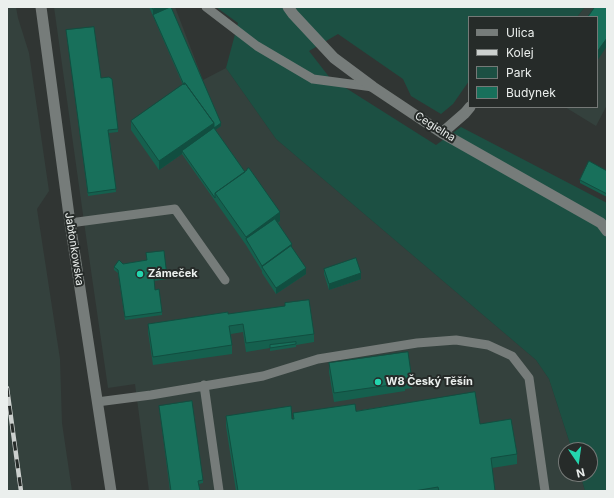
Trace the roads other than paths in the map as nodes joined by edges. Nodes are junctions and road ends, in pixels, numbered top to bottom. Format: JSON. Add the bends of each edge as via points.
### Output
{"nodes":[{"id":1,"x":41,"y":7,"type":"edge"},
{"id":2,"x":206,"y":7,"type":"edge"},
{"id":3,"x":288,"y":7,"type":"edge"},
{"id":4,"x":373,"y":88,"type":"junction"},
{"id":5,"x":469,"y":108,"type":"edge"},
{"id":6,"x":442,"y":133,"type":"junction"},
{"id":7,"x":70,"y":223,"type":"junction"},
{"id":8,"x":604,"y":227,"type":"edge"},
{"id":9,"x":225,"y":280,"type":"dead end"},
{"id":10,"x":204,"y":385,"type":"junction"},
{"id":11,"x":96,"y":402,"type":"junction"},
{"id":12,"x":111,"y":491,"type":"edge"},
{"id":13,"x":218,"y":491,"type":"edge"},
{"id":14,"x":545,"y":491,"type":"edge"}],
"edges":[{"from":1,"to":7,"type":"main road","name":"Jabłonkowska"},
{"from":2,"to":4,"type":"lane","via":[[257,46],[313,79]]},
{"from":3,"to":4,"type":"main road","name":"Cegielna","via":[[334,58]]},
{"from":4,"to":6,"type":"main road","name":"Cegielna"},
{"from":5,"to":6,"type":"main road"},
{"from":6,"to":8,"type":"main road","name":"Cegielna"},
{"from":7,"to":9,"type":"lane","via":[[175,209]]},
{"from":7,"to":11,"type":"main road","name":"Jabłonkowska"},
{"from":10,"to":11,"type":"lane"},
{"from":10,"to":13,"type":"lane"},
{"from":10,"to":14,"type":"lane","via":[[263,376],[318,359],[417,343],[456,340],[488,344],[512,356],[529,378]]},
{"from":11,"to":12,"type":"main road","name":"Jabłonkowska"}]}
